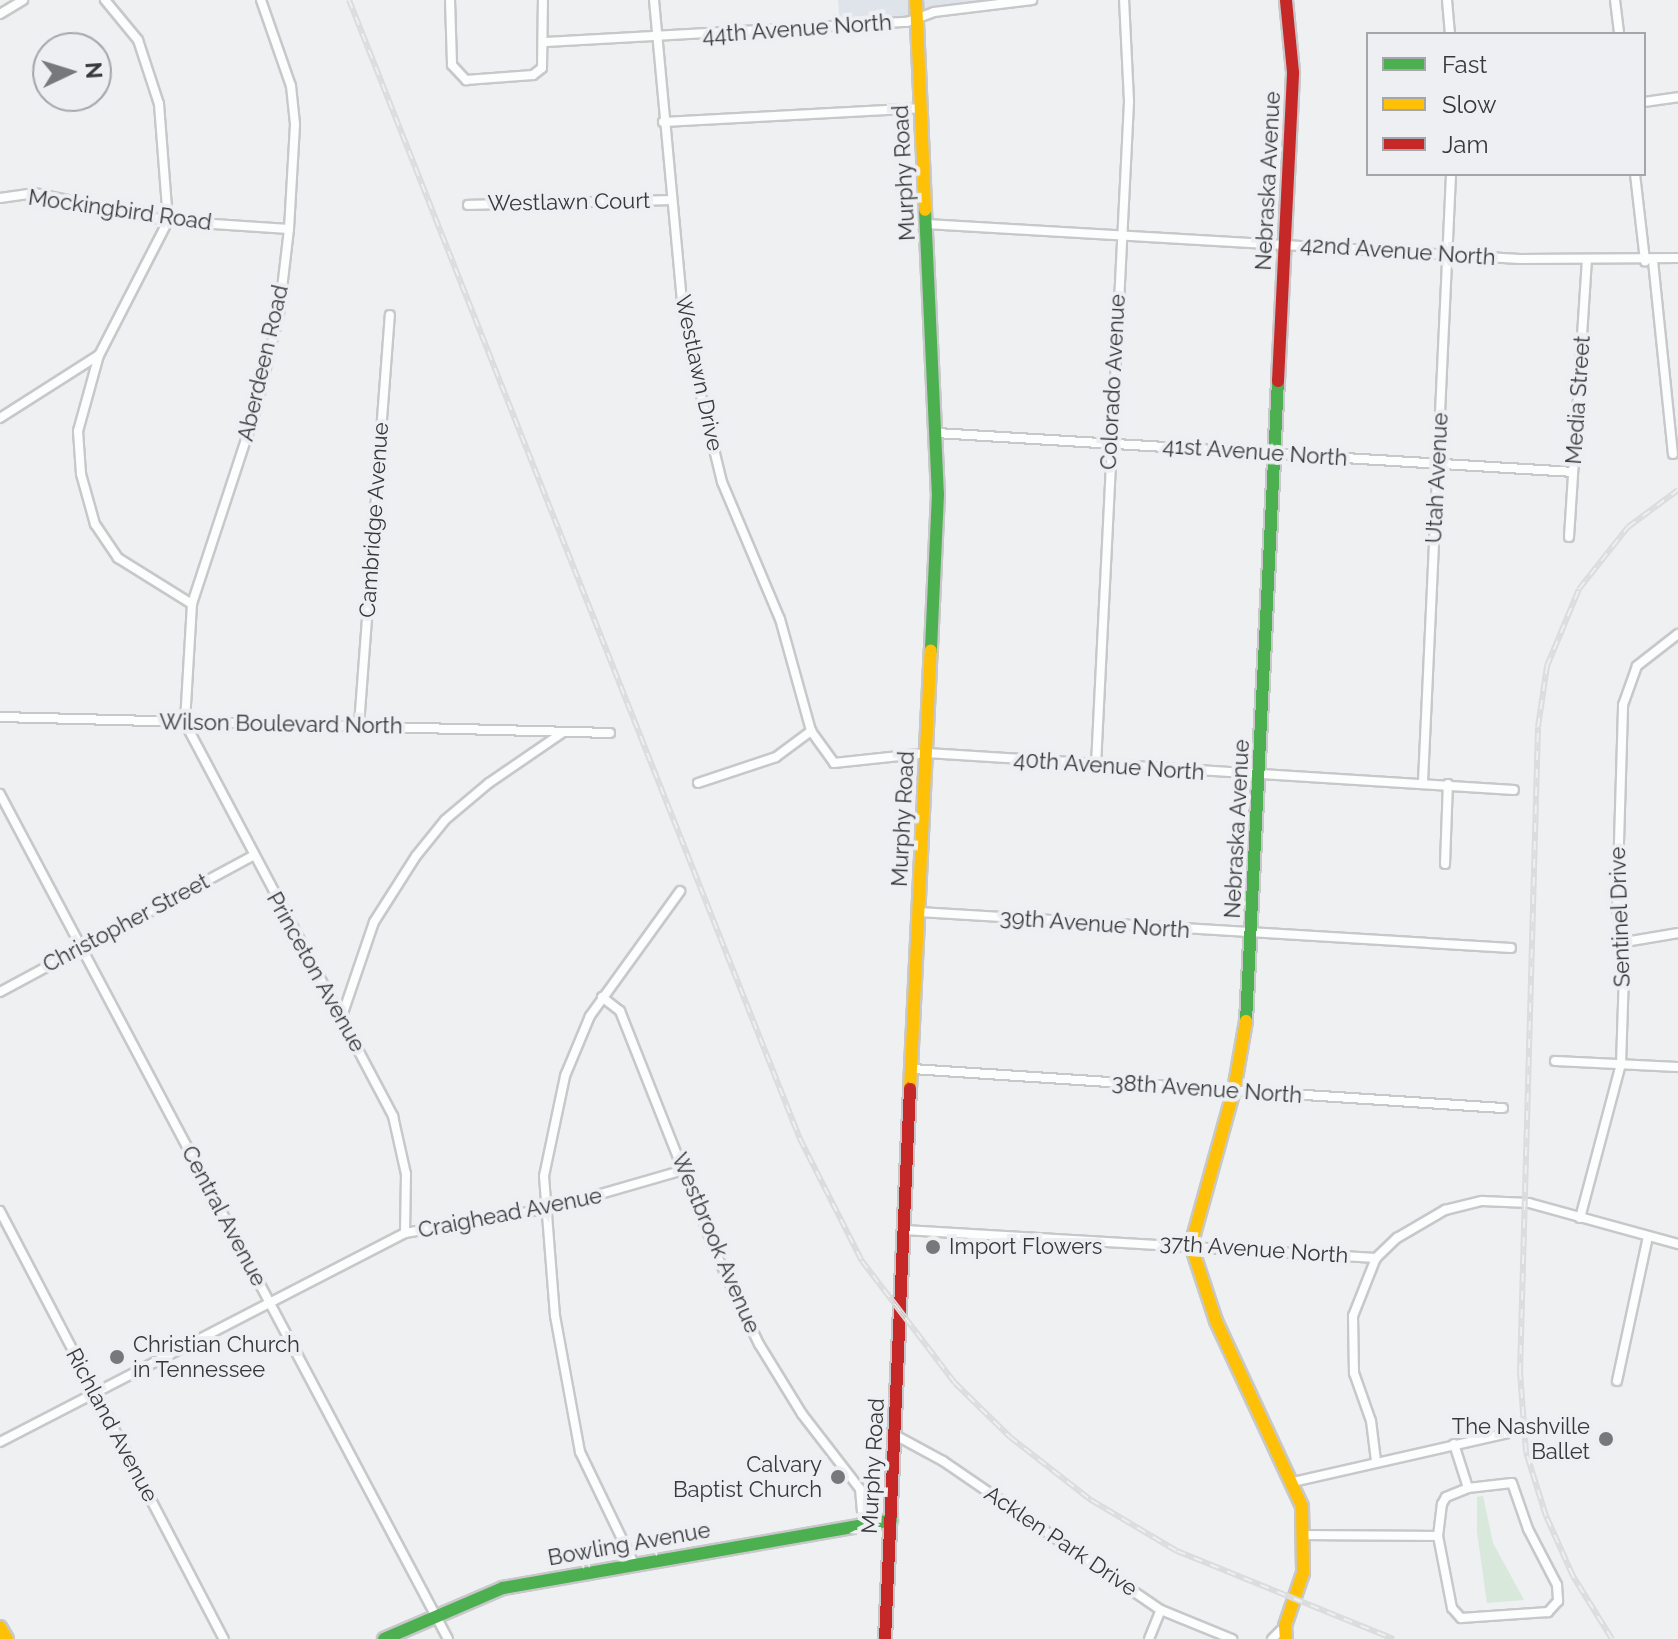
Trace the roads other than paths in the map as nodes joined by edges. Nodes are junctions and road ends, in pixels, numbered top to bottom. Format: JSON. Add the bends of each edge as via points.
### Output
{"nodes":[{"id":1,"x":23,"y":0,"type":"edge"},
{"id":2,"x":105,"y":0,"type":"edge"},
{"id":3,"x":261,"y":0,"type":"edge"},
{"id":4,"x":450,"y":0,"type":"edge"},
{"id":5,"x":543,"y":0,"type":"edge"},
{"id":6,"x":654,"y":0,"type":"edge"},
{"id":7,"x":916,"y":0,"type":"edge"},
{"id":8,"x":1032,"y":0,"type":"edge"},
{"id":9,"x":1124,"y":0,"type":"edge"},
{"id":10,"x":1286,"y":0,"type":"edge"},
{"id":11,"x":1447,"y":0,"type":"edge"},
{"id":12,"x":1615,"y":0,"type":"edge"},
{"id":13,"x":0,"y":14,"type":"edge"},
{"id":14,"x":917,"y":19,"type":"junction"},
{"id":15,"x":1450,"y":32,"type":"edge"},
{"id":16,"x":1619,"y":32,"type":"edge"},
{"id":17,"x":656,"y":38,"type":"junction"},
{"id":18,"x":546,"y":42,"type":"junction"},
{"id":19,"x":1678,"y":97,"type":"edge"},
{"id":20,"x":1646,"y":102,"type":"edge"},
{"id":21,"x":920,"y":108,"type":"junction"},
{"id":22,"x":663,"y":122,"type":"junction"},
{"id":23,"x":1451,"y":176,"type":"edge"},
{"id":24,"x":1635,"y":176,"type":"edge"},
{"id":25,"x":0,"y":198,"type":"edge"},
{"id":26,"x":670,"y":200,"type":"junction"},
{"id":27,"x":468,"y":205,"type":"dead end"},
{"id":28,"x":168,"y":221,"type":"junction"},
{"id":29,"x":926,"y":224,"type":"junction"},
{"id":30,"x":289,"y":229,"type":"junction"},
{"id":31,"x":1121,"y":235,"type":"junction"},
{"id":32,"x":1285,"y":243,"type":"junction"},
{"id":33,"x":1447,"y":256,"type":"junction"},
{"id":34,"x":1678,"y":258,"type":"edge"},
{"id":35,"x":1649,"y":261,"type":"junction"},
{"id":36,"x":1587,"y":262,"type":"junction"},
{"id":37,"x":390,"y":315,"type":"dead end"},
{"id":38,"x":99,"y":355,"type":"junction"},
{"id":39,"x":0,"y":418,"type":"edge"},
{"id":40,"x":936,"y":433,"type":"junction"},
{"id":41,"x":1110,"y":442,"type":"junction"},
{"id":42,"x":1274,"y":453,"type":"junction"},
{"id":43,"x":1673,"y":454,"type":"dead end"},
{"id":44,"x":1438,"y":463,"type":"junction"},
{"id":45,"x":1573,"y":472,"type":"junction"},
{"id":46,"x":1569,"y":537,"type":"dead end"},
{"id":47,"x":192,"y":604,"type":"junction"},
{"id":48,"x":1678,"y":634,"type":"edge"},
{"id":49,"x":0,"y":717,"type":"edge"},
{"id":50,"x":185,"y":723,"type":"junction"},
{"id":51,"x":359,"y":725,"type":"junction"},
{"id":52,"x":811,"y":731,"type":"junction"},
{"id":53,"x":563,"y":732,"type":"junction"},
{"id":54,"x":610,"y":733,"type":"dead end"},
{"id":55,"x":927,"y":753,"type":"junction"},
{"id":56,"x":1096,"y":765,"type":"junction"},
{"id":57,"x":1260,"y":776,"type":"junction"},
{"id":58,"x":1423,"y":782,"type":"junction"},
{"id":59,"x":698,"y":783,"type":"dead end"},
{"id":60,"x":1448,"y":784,"type":"junction"},
{"id":61,"x":1514,"y":790,"type":"dead end"},
{"id":62,"x":0,"y":794,"type":"edge"},
{"id":63,"x":253,"y":856,"type":"junction"},
{"id":64,"x":1445,"y":864,"type":"dead end"},
{"id":65,"x":680,"y":891,"type":"dead end"},
{"id":66,"x":919,"y":912,"type":"junction"},
{"id":67,"x":1678,"y":933,"type":"edge"},
{"id":68,"x":1252,"y":934,"type":"junction"},
{"id":69,"x":1625,"y":942,"type":"junction"},
{"id":70,"x":80,"y":947,"type":"junction"},
{"id":71,"x":1511,"y":948,"type":"dead end"},
{"id":72,"x":0,"y":992,"type":"edge"},
{"id":73,"x":602,"y":997,"type":"junction"},
{"id":74,"x":342,"y":1016,"type":"junction"},
{"id":75,"x":1555,"y":1061,"type":"dead end"},
{"id":76,"x":1621,"y":1064,"type":"junction"},
{"id":77,"x":1678,"y":1067,"type":"edge"},
{"id":78,"x":912,"y":1069,"type":"junction"},
{"id":79,"x":1234,"y":1090,"type":"junction"},
{"id":80,"x":1503,"y":1108,"type":"dead end"},
{"id":81,"x":684,"y":1170,"type":"junction"},
{"id":82,"x":543,"y":1210,"type":"junction"},
{"id":83,"x":0,"y":1211,"type":"edge"},
{"id":84,"x":1580,"y":1218,"type":"junction"},
{"id":85,"x":904,"y":1230,"type":"junction"},
{"id":86,"x":405,"y":1233,"type":"junction"},
{"id":87,"x":1648,"y":1236,"type":"junction"},
{"id":88,"x":1678,"y":1244,"type":"edge"},
{"id":89,"x":1191,"y":1245,"type":"junction"},
{"id":90,"x":1376,"y":1258,"type":"junction"},
{"id":91,"x":269,"y":1301,"type":"junction"},
{"id":92,"x":1617,"y":1381,"type":"dead end"},
{"id":93,"x":93,"y":1389,"type":"junction"},
{"id":94,"x":1508,"y":1433,"type":"dead end"},
{"id":95,"x":895,"y":1435,"type":"junction"},
{"id":96,"x":0,"y":1442,"type":"edge"},
{"id":97,"x":1454,"y":1444,"type":"junction"},
{"id":98,"x":1376,"y":1461,"type":"junction"},
{"id":99,"x":1293,"y":1482,"type":"junction"},
{"id":100,"x":1468,"y":1488,"type":"junction"},
{"id":101,"x":891,"y":1520,"type":"junction"},
{"id":102,"x":863,"y":1523,"type":"junction"},
{"id":103,"x":1305,"y":1535,"type":"junction"},
{"id":104,"x":1438,"y":1536,"type":"junction"},
{"id":105,"x":634,"y":1564,"type":"junction"},
{"id":106,"x":1161,"y":1610,"type":"junction"},
{"id":107,"x":434,"y":1613,"type":"junction"},
{"id":108,"x":0,"y":1627,"type":"edge"},
{"id":109,"x":1285,"y":1633,"type":"edge"},
{"id":110,"x":7,"y":1639,"type":"edge"},
{"id":111,"x":224,"y":1639,"type":"edge"},
{"id":112,"x":384,"y":1639,"type":"edge"},
{"id":113,"x":448,"y":1639,"type":"edge"},
{"id":114,"x":885,"y":1639,"type":"edge"},
{"id":115,"x":1149,"y":1639,"type":"edge"},
{"id":116,"x":1232,"y":1639,"type":"edge"},
{"id":117,"x":1272,"y":1639,"type":"edge"}],
"edges":[{"from":1,"to":13,"type":"street"},
{"from":2,"to":28,"type":"street","via":[[138,40],[159,104]]},
{"from":3,"to":30,"type":"street","name":"Aberdeen Road","via":[[291,86],[295,125]]},
{"from":4,"to":18,"type":"street","via":[[452,65],[466,80],[533,75],[542,68]]},
{"from":5,"to":18,"type":"street"},
{"from":6,"to":17,"type":"street","name":"Westlawn Drive"},
{"from":7,"to":14,"type":"street","name":"Murphy Road"},
{"from":8,"to":14,"type":"street","name":"44th Avenue North"},
{"from":9,"to":31,"type":"street","name":"Colorado Avenue","via":[[1129,67]]},
{"from":10,"to":32,"type":"street","name":"Nebraska Avenue","via":[[1293,72]]},
{"from":11,"to":15,"type":"street"},
{"from":12,"to":16,"type":"street"},
{"from":14,"to":17,"type":"street","name":"44th Avenue North"},
{"from":14,"to":21,"type":"street","name":"Murphy Road"},
{"from":17,"to":18,"type":"street","name":"44th Avenue North"},
{"from":17,"to":22,"type":"street","name":"Westlawn Drive"},
{"from":19,"to":20,"type":"street"},
{"from":21,"to":22,"type":"street"},
{"from":21,"to":29,"type":"street","name":"Murphy Road"},
{"from":22,"to":26,"type":"street","name":"Westlawn Drive"},
{"from":23,"to":33,"type":"street","name":"Utah Avenue"},
{"from":24,"to":35,"type":"street"},
{"from":25,"to":28,"type":"street","name":"Mockingbird Road","via":[[34,193]]},
{"from":26,"to":27,"type":"street","name":"Westlawn Court"},
{"from":26,"to":52,"type":"street","name":"Westlawn Drive","via":[[682,302],[722,482],[780,619]]},
{"from":28,"to":30,"type":"street","name":"Mockingbird Road"},
{"from":28,"to":38,"type":"street"},
{"from":29,"to":31,"type":"street","name":"42nd Avenue North"},
{"from":29,"to":40,"type":"street","name":"Murphy Road"},
{"from":30,"to":47,"type":"street","name":"Aberdeen Road","via":[[279,314],[256,409]]},
{"from":31,"to":32,"type":"street","name":"42nd Avenue North"},
{"from":31,"to":41,"type":"street","name":"Colorado Avenue"},
{"from":32,"to":33,"type":"street","name":"42nd Avenue North"},
{"from":32,"to":42,"type":"street","name":"Nebraska Avenue"},
{"from":33,"to":36,"type":"street","name":"42nd Avenue North"},
{"from":33,"to":44,"type":"street","name":"Utah Avenue"},
{"from":34,"to":35,"type":"street","name":"42nd Avenue North"},
{"from":35,"to":36,"type":"street","name":"42nd Avenue North"},
{"from":35,"to":43,"type":"street"},
{"from":36,"to":45,"type":"street","name":"Media Street"},
{"from":37,"to":51,"type":"street","name":"Cambridge Avenue"},
{"from":38,"to":39,"type":"street"},
{"from":38,"to":47,"type":"street","via":[[78,431],[81,474],[95,524],[118,558]]},
{"from":40,"to":41,"type":"street","name":"41st Avenue North"},
{"from":40,"to":55,"type":"street","name":"Murphy Road"},
{"from":41,"to":42,"type":"street","name":"41st Avenue North"},
{"from":41,"to":56,"type":"street","name":"Colorado Avenue"},
{"from":42,"to":44,"type":"street","name":"41st Avenue North"},
{"from":42,"to":57,"type":"street","name":"Nebraska Avenue"},
{"from":44,"to":45,"type":"street","name":"41st Avenue North"},
{"from":44,"to":58,"type":"street","name":"Utah Avenue"},
{"from":45,"to":46,"type":"street","name":"Media Street"},
{"from":47,"to":50,"type":"street","name":"Aberdeen Road"},
{"from":48,"to":69,"type":"street","name":"Sentinel Drive","via":[[1637,666],[1623,705],[1617,910]]},
{"from":49,"to":50,"type":"street","name":"Wilson Boulevard North"},
{"from":50,"to":51,"type":"street","name":"Wilson Boulevard North"},
{"from":50,"to":63,"type":"street","name":"Princeton Avenue"},
{"from":51,"to":53,"type":"street","name":"Wilson Boulevard North"},
{"from":52,"to":55,"type":"street","name":"40th Avenue North","via":[[834,763]]},
{"from":52,"to":59,"type":"street","via":[[776,757]]},
{"from":53,"to":54,"type":"street","name":"Wilson Boulevard North"},
{"from":53,"to":74,"type":"street","via":[[445,820],[416,856],[374,922]]},
{"from":55,"to":56,"type":"street","name":"40th Avenue North"},
{"from":55,"to":66,"type":"street","name":"Murphy Road"},
{"from":56,"to":57,"type":"street","name":"40th Avenue North"},
{"from":57,"to":58,"type":"street","name":"40th Avenue North"},
{"from":57,"to":68,"type":"street","name":"Nebraska Avenue"},
{"from":58,"to":60,"type":"street","name":"40th Avenue North"},
{"from":60,"to":61,"type":"street"},
{"from":60,"to":64,"type":"street"},
{"from":62,"to":70,"type":"street","name":"Central Avenue"},
{"from":63,"to":70,"type":"street","name":"Christopher Street"},
{"from":63,"to":74,"type":"street","name":"Princeton Avenue"},
{"from":65,"to":73,"type":"street"},
{"from":66,"to":68,"type":"street","name":"39th Avenue North"},
{"from":66,"to":78,"type":"street","name":"Murphy Road"},
{"from":67,"to":69,"type":"street"},
{"from":68,"to":71,"type":"street","name":"39th Avenue North"},
{"from":68,"to":79,"type":"street","name":"Nebraska Avenue","via":[[1248,1010]]},
{"from":69,"to":76,"type":"street","name":"Sentinel Drive"},
{"from":70,"to":72,"type":"street","name":"Christopher Street"},
{"from":70,"to":91,"type":"street","name":"Central Avenue"},
{"from":73,"to":81,"type":"street","name":"Westbrook Avenue","via":[[620,1011]]},
{"from":73,"to":82,"type":"street","via":[[565,1076],[552,1123]]},
{"from":74,"to":86,"type":"street","name":"Princeton Avenue","via":[[393,1116],[406,1174]]},
{"from":75,"to":76,"type":"street"},
{"from":76,"to":77,"type":"street"},
{"from":76,"to":84,"type":"street","name":"Sentinel Drive"},
{"from":78,"to":79,"type":"street","name":"38th Avenue North"},
{"from":78,"to":85,"type":"street","name":"Murphy Road"},
{"from":79,"to":80,"type":"street","name":"38th Avenue North"},
{"from":79,"to":89,"type":"street","name":"Nebraska Avenue"},
{"from":81,"to":82,"type":"street","name":"Craighead Avenue"},
{"from":81,"to":102,"type":"street","name":"Westbrook Avenue","via":[[759,1344],[802,1414],[856,1480]]},
{"from":82,"to":86,"type":"street","name":"Craighead Avenue"},
{"from":82,"to":105,"type":"street","via":[[580,1452]]},
{"from":83,"to":93,"type":"street","name":"Richland Avenue"},
{"from":84,"to":87,"type":"street","name":"37th Avenue North"},
{"from":84,"to":90,"type":"street","name":"37th Avenue North","via":[[1529,1203],[1482,1201],[1423,1220]]},
{"from":85,"to":89,"type":"street","name":"37th Avenue North"},
{"from":85,"to":95,"type":"street","name":"Murphy Road"},
{"from":86,"to":91,"type":"street","name":"Craighead Avenue"},
{"from":87,"to":88,"type":"street","name":"37th Avenue North"},
{"from":87,"to":92,"type":"street"},
{"from":89,"to":90,"type":"street","name":"37th Avenue North"},
{"from":89,"to":99,"type":"street","via":[[1216,1321]]},
{"from":90,"to":98,"type":"street","via":[[1355,1305],[1352,1338],[1354,1373],[1371,1421]]},
{"from":91,"to":93,"type":"street","name":"Craighead Avenue"},
{"from":91,"to":107,"type":"street","name":"Central Avenue"},
{"from":93,"to":96,"type":"street","name":"Craighead Avenue"},
{"from":93,"to":111,"type":"street","name":"Richland Avenue"},
{"from":94,"to":97,"type":"street"},
{"from":95,"to":101,"type":"street","name":"Murphy Road"},
{"from":95,"to":106,"type":"street","name":"Acklen Park Drive","via":[[943,1461]]},
{"from":97,"to":98,"type":"street"},
{"from":97,"to":100,"type":"street"},
{"from":98,"to":99,"type":"street"},
{"from":99,"to":103,"type":"street"},
{"from":100,"to":104,"type":"street","via":[[1446,1497]]},
{"from":100,"to":104,"type":"street","via":[[1506,1483],[1518,1488],[1528,1529],[1557,1585],[1556,1605],[1548,1612],[1461,1618],[1452,1608]]},
{"from":101,"to":102,"type":"street","name":"Bowling Avenue"},
{"from":101,"to":114,"type":"street","name":"Murphy Road"},
{"from":102,"to":105,"type":"street","name":"Bowling Avenue"},
{"from":103,"to":104,"type":"street"},
{"from":103,"to":109,"type":"street","via":[[1303,1573]]},
{"from":105,"to":107,"type":"street","name":"Bowling Avenue","via":[[503,1588]]},
{"from":106,"to":115,"type":"street"},
{"from":106,"to":116,"type":"street","name":"Acklen Park Drive"},
{"from":107,"to":112,"type":"street","name":"Bowling Avenue"},
{"from":107,"to":113,"type":"street","name":"Central Avenue"},
{"from":108,"to":110,"type":"street"},
{"from":109,"to":117,"type":"street"}]}
